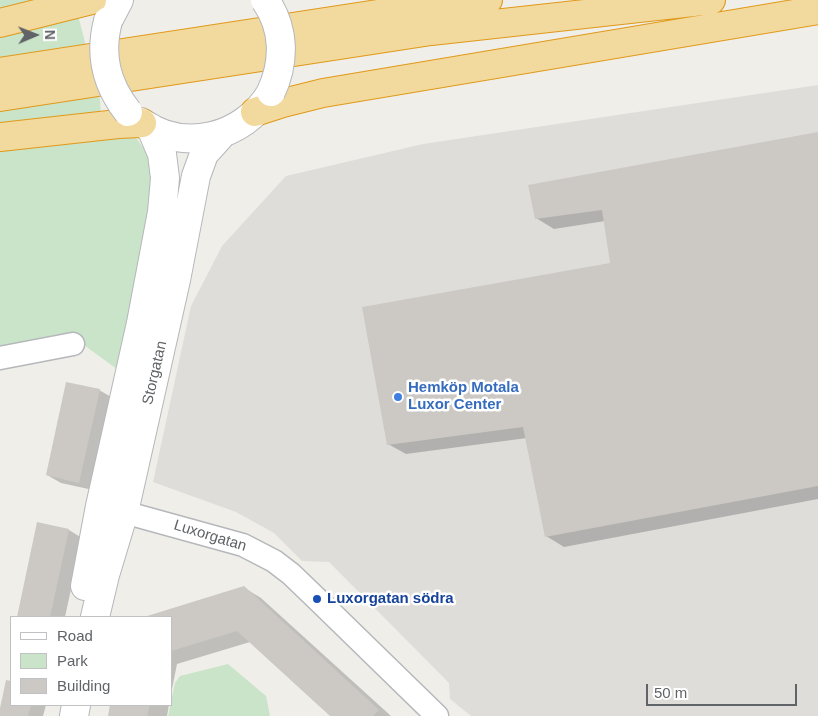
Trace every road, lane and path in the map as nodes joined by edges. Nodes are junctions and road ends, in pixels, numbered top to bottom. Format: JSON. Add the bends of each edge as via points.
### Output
{"nodes":[{"id":1,"x":265,"y":0,"type":"edge"},
{"id":2,"x":488,"y":0,"type":"edge"},
{"id":3,"x":710,"y":0,"type":"edge"},
{"id":4,"x":107,"y":7,"type":"edge"},
{"id":5,"x":818,"y":10,"type":"edge"},
{"id":6,"x":0,"y":23,"type":"edge"},
{"id":7,"x":0,"y":72,"type":"edge"},
{"id":8,"x":0,"y":97,"type":"edge"},
{"id":9,"x":263,"y":102,"type":"junction"},
{"id":10,"x":140,"y":121,"type":"junction"},
{"id":11,"x":222,"y":134,"type":"junction"},
{"id":12,"x":0,"y":137,"type":"edge"},
{"id":13,"x":73,"y":344,"type":"dead end"},
{"id":14,"x":0,"y":358,"type":"edge"},
{"id":15,"x":112,"y":509,"type":"junction"},
{"id":16,"x":79,"y":616,"type":"edge"},
{"id":17,"x":95,"y":616,"type":"edge"},
{"id":18,"x":437,"y":716,"type":"edge"}],
"edges":[{"from":1,"to":9,"type":"main road","bridge":true,"via":[[278,25],[281,48],[279,71]]},
{"from":2,"to":7,"type":"highway","via":[[430,6]]},
{"from":3,"to":8,"type":"highway","via":[[431,31]]},
{"from":4,"to":6,"type":"highway"},
{"from":4,"to":10,"type":"main road","name":"Storgatan","bridge":true,"via":[[106,69],[112,88]]},
{"from":5,"to":9,"type":"highway","via":[[323,93],[283,103]]},
{"from":9,"to":11,"type":"main road","via":[[240,125]]},
{"from":10,"to":11,"type":"main road","via":[[167,135],[185,138]]},
{"from":10,"to":12,"type":"highway"},
{"from":10,"to":15,"type":"main road","name":"Storgatan","via":[[162,154],[165,178]]},
{"from":11,"to":15,"type":"main road","name":"Storgatan","via":[[204,154],[196,176],[176,280]]},
{"from":13,"to":14,"type":"street"},
{"from":15,"to":16,"type":"main road","name":"Storgatan"},
{"from":15,"to":17,"type":"main road","name":"Storgatan","via":[[105,575]]},
{"from":15,"to":18,"type":"street","name":"Luxorgatan","via":[[243,545],[274,561]]}]}
